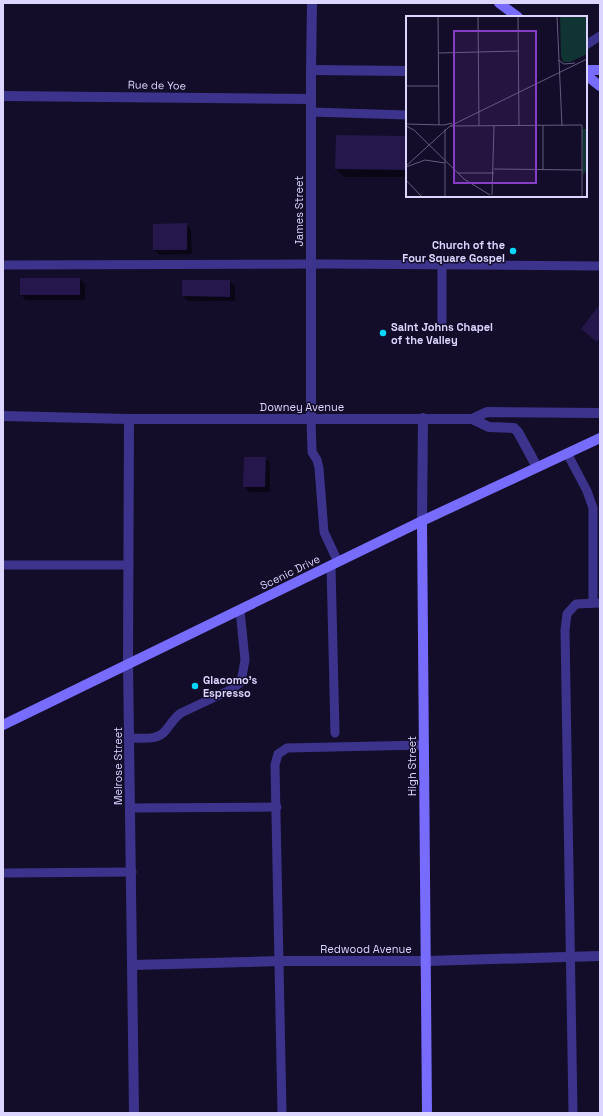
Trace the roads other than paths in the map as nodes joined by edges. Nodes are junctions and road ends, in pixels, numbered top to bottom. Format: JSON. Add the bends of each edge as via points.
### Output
{"nodes":[{"id":1,"x":312,"y":3,"type":"edge"},
{"id":2,"x":500,"y":3,"type":"edge"},
{"id":3,"x":517,"y":16,"type":"edge"},
{"id":4,"x":600,"y":36,"type":"edge"},
{"id":5,"x":587,"y":44,"type":"edge"},
{"id":6,"x":310,"y":70,"type":"junction"},
{"id":7,"x":587,"y":70,"type":"edge"},
{"id":8,"x":600,"y":70,"type":"edge"},
{"id":9,"x":406,"y":71,"type":"edge"},
{"id":10,"x":587,"y":76,"type":"edge"},
{"id":11,"x":600,"y":86,"type":"edge"},
{"id":12,"x":3,"y":96,"type":"edge"},
{"id":13,"x":310,"y":99,"type":"junction"},
{"id":14,"x":310,"y":112,"type":"junction"},
{"id":15,"x":406,"y":115,"type":"edge"},
{"id":16,"x":311,"y":264,"type":"junction"},
{"id":17,"x":3,"y":265,"type":"edge"},
{"id":18,"x":442,"y":265,"type":"junction"},
{"id":19,"x":600,"y":266,"type":"edge"},
{"id":20,"x":442,"y":322,"type":"dead end"},
{"id":21,"x":600,"y":413,"type":"edge"},
{"id":22,"x":3,"y":416,"type":"edge"},
{"id":23,"x":423,"y":418,"type":"junction"},
{"id":24,"x":129,"y":419,"type":"junction"},
{"id":25,"x":311,"y":419,"type":"junction"},
{"id":26,"x":472,"y":419,"type":"junction"},
{"id":27,"x":600,"y":438,"type":"edge"},
{"id":28,"x":600,"y":443,"type":"edge"},
{"id":29,"x":589,"y":444,"type":"junction"},
{"id":30,"x":566,"y":453,"type":"junction"},
{"id":31,"x":536,"y":467,"type":"junction"},
{"id":32,"x":422,"y":521,"type":"junction"},
{"id":33,"x":334,"y":564,"type":"junction"},
{"id":34,"x":3,"y":565,"type":"edge"},
{"id":35,"x":129,"y":565,"type":"junction"},
{"id":36,"x":596,"y":603,"type":"edge"},
{"id":37,"x":240,"y":610,"type":"junction"},
{"id":38,"x":128,"y":663,"type":"junction"},
{"id":39,"x":3,"y":725,"type":"edge"},
{"id":40,"x":335,"y":733,"type":"dead end"},
{"id":41,"x":130,"y":738,"type":"junction"},
{"id":42,"x":424,"y":745,"type":"junction"},
{"id":43,"x":277,"y":806,"type":"junction"},
{"id":44,"x":130,"y":808,"type":"junction"},
{"id":45,"x":3,"y":872,"type":"edge"},
{"id":46,"x":132,"y":872,"type":"junction"},
{"id":47,"x":571,"y":956,"type":"junction"},
{"id":48,"x":600,"y":956,"type":"edge"},
{"id":49,"x":280,"y":961,"type":"junction"},
{"id":50,"x":426,"y":961,"type":"junction"},
{"id":51,"x":133,"y":965,"type":"junction"},
{"id":52,"x":134,"y":1113,"type":"edge"},
{"id":53,"x":282,"y":1113,"type":"edge"},
{"id":54,"x":427,"y":1113,"type":"edge"},
{"id":55,"x":573,"y":1113,"type":"edge"}],
"edges":[{"from":1,"to":6,"type":"street","name":"James Street"},
{"from":2,"to":3,"type":"main road"},
{"from":4,"to":5,"type":"lane"},
{"from":6,"to":9,"type":"street"},
{"from":6,"to":13,"type":"street","name":"James Street"},
{"from":7,"to":8,"type":"main road"},
{"from":10,"to":11,"type":"main road"},
{"from":12,"to":13,"type":"street","name":"Rue de Yoe"},
{"from":13,"to":14,"type":"street","name":"James Street"},
{"from":14,"to":15,"type":"lane"},
{"from":14,"to":16,"type":"street","name":"James Street"},
{"from":16,"to":17,"type":"lane"},
{"from":16,"to":18,"type":"lane"},
{"from":16,"to":25,"type":"street","name":"James Street"},
{"from":18,"to":19,"type":"lane"},
{"from":18,"to":20,"type":"lane"},
{"from":21,"to":26,"type":"street","name":"Downey Avenue","via":[[487,412]]},
{"from":22,"to":24,"type":"street","name":"Downey Avenue"},
{"from":23,"to":25,"type":"street","name":"Downey Avenue"},
{"from":23,"to":26,"type":"street","name":"Downey Avenue"},
{"from":23,"to":32,"type":"street","name":"High Street"},
{"from":24,"to":25,"type":"street","name":"Downey Avenue"},
{"from":24,"to":35,"type":"street","name":"Melrose Street"},
{"from":25,"to":33,"type":"lane","via":[[312,452],[319,468],[324,532]]},
{"from":26,"to":31,"type":"street","via":[[489,427],[514,428]]},
{"from":27,"to":29,"type":"main road"},
{"from":28,"to":29,"type":"main road"},
{"from":29,"to":30,"type":"main road","name":"Scenic Drive"},
{"from":30,"to":31,"type":"main road","name":"Scenic Drive"},
{"from":30,"to":36,"type":"lane","via":[[587,491],[593,508]]},
{"from":31,"to":32,"type":"main road","name":"Scenic Drive"},
{"from":32,"to":33,"type":"main road","name":"Scenic Drive"},
{"from":32,"to":42,"type":"main road","name":"High Street"},
{"from":33,"to":37,"type":"main road","name":"Scenic Drive"},
{"from":33,"to":40,"type":"lane"},
{"from":34,"to":35,"type":"lane"},
{"from":35,"to":38,"type":"street","name":"Melrose Street"},
{"from":36,"to":47,"type":"lane","via":[[576,604],[566,614]]},
{"from":37,"to":38,"type":"main road","name":"Scenic Drive"},
{"from":37,"to":41,"type":"lane","via":[[245,660],[241,682],[232,689],[181,713],[174,718],[165,732],[156,738]]},
{"from":38,"to":39,"type":"main road","name":"Scenic Drive"},
{"from":38,"to":41,"type":"street","name":"Melrose Street"},
{"from":41,"to":44,"type":"street","name":"Melrose Street"},
{"from":42,"to":43,"type":"lane","via":[[287,748],[278,754],[275,765]]},
{"from":42,"to":50,"type":"main road","name":"High Street"},
{"from":43,"to":44,"type":"lane"},
{"from":43,"to":49,"type":"lane"},
{"from":44,"to":46,"type":"street","name":"Melrose Street"},
{"from":45,"to":46,"type":"lane"},
{"from":46,"to":51,"type":"street","name":"Melrose Street"},
{"from":47,"to":48,"type":"street","name":"Redwood Avenue"},
{"from":47,"to":50,"type":"street","name":"Redwood Avenue"},
{"from":47,"to":55,"type":"lane"},
{"from":49,"to":50,"type":"street","name":"Redwood Avenue"},
{"from":49,"to":51,"type":"street","name":"Redwood Avenue"},
{"from":49,"to":53,"type":"lane"},
{"from":50,"to":54,"type":"main road","name":"High Street"},
{"from":51,"to":52,"type":"street","name":"Melrose Street"}]}
